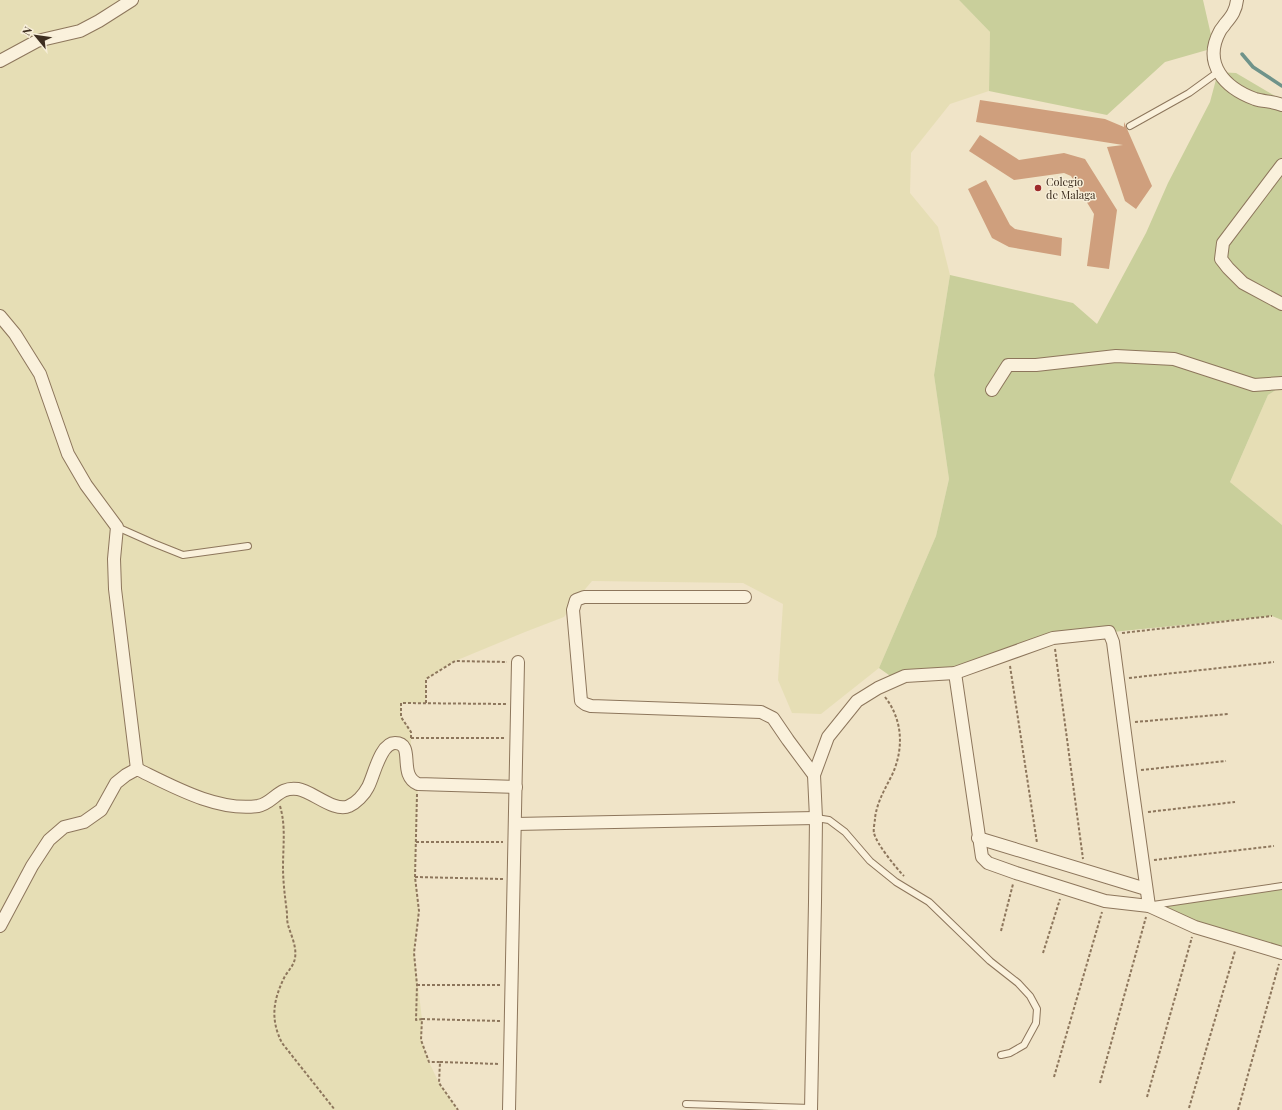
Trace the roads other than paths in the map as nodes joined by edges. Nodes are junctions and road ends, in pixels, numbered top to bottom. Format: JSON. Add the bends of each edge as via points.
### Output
{"nodes":[{"id":1,"x":132,"y":0,"type":"edge"},
{"id":2,"x":1237,"y":0,"type":"edge"},
{"id":3,"x":0,"y":60,"type":"edge"},
{"id":4,"x":1218,"y":72,"type":"junction"},
{"id":5,"x":1282,"y":105,"type":"edge"},
{"id":6,"x":1130,"y":126,"type":"dead end"},
{"id":7,"x":1282,"y":165,"type":"edge"},
{"id":8,"x":1282,"y":304,"type":"edge"},
{"id":9,"x":0,"y":316,"type":"edge"},
{"id":10,"x":1282,"y":383,"type":"edge"},
{"id":11,"x":992,"y":390,"type":"dead end"},
{"id":12,"x":117,"y":527,"type":"junction"},
{"id":13,"x":248,"y":546,"type":"dead end"},
{"id":14,"x":745,"y":597,"type":"dead end"},
{"id":15,"x":518,"y":662,"type":"road end"},
{"id":16,"x":955,"y":673,"type":"junction"},
{"id":17,"x":137,"y":769,"type":"junction"},
{"id":18,"x":814,"y":775,"type":"junction"},
{"id":19,"x":516,"y":787,"type":"junction"},
{"id":20,"x":816,"y":818,"type":"junction"},
{"id":21,"x":515,"y":824,"type":"junction"},
{"id":22,"x":978,"y":838,"type":"junction"},
{"id":23,"x":1282,"y":886,"type":"edge"},
{"id":24,"x":1146,"y":889,"type":"junction"},
{"id":25,"x":1149,"y":906,"type":"junction"},
{"id":26,"x":0,"y":926,"type":"edge"},
{"id":27,"x":1282,"y":953,"type":"edge"},
{"id":28,"x":1001,"y":1055,"type":"dead end"},
{"id":29,"x":686,"y":1104,"type":"dead end"},
{"id":30,"x":811,"y":1109,"type":"edge"},
{"id":31,"x":509,"y":1110,"type":"edge"}],
"edges":[{"from":1,"to":3,"type":"street","via":[[80,31],[37,41]]},
{"from":2,"to":4,"type":"street","via":[[1236,9],[1220,31],[1214,48],[1214,62]]},
{"from":4,"to":5,"type":"street","via":[[1225,82],[1241,92],[1256,99]]},
{"from":4,"to":6,"type":"lane","via":[[1189,93]]},
{"from":7,"to":8,"type":"street","via":[[1223,243],[1221,259],[1243,283]]},
{"from":9,"to":12,"type":"street","via":[[15,334],[40,374],[68,454],[86,485]]},
{"from":10,"to":11,"type":"street","via":[[1254,385],[1174,359],[1116,356],[1036,365],[1008,365]]},
{"from":12,"to":13,"type":"lane","via":[[183,555]]},
{"from":12,"to":17,"type":"street","via":[[115,589]]},
{"from":14,"to":18,"type":"street","via":[[584,597],[576,600],[573,610],[581,701],[591,706],[761,712],[773,718]]},
{"from":15,"to":19,"type":"street"},
{"from":16,"to":18,"type":"street","via":[[905,676],[857,701],[828,737]]},
{"from":16,"to":22,"type":"street"},
{"from":16,"to":24,"type":"street","via":[[1053,638],[1110,634]]},
{"from":17,"to":19,"type":"street","via":[[204,799],[232,806],[265,805],[277,794],[292,788],[301,789],[338,807],[347,808],[368,788],[385,748],[394,743],[404,748],[407,755],[407,772],[418,784]]},
{"from":17,"to":26,"type":"street","via":[[116,783],[101,810],[84,822],[64,827],[49,840]]},
{"from":18,"to":20,"type":"street"},
{"from":19,"to":21,"type":"street"},
{"from":20,"to":21,"type":"street"},
{"from":20,"to":28,"type":"lane","via":[[829,820],[845,832],[870,861],[896,882],[929,902],[1030,996],[1037,1009],[1036,1023],[1024,1045]]},
{"from":20,"to":30,"type":"street"},
{"from":21,"to":31,"type":"street"},
{"from":22,"to":24,"type":"street"},
{"from":22,"to":25,"type":"street","via":[[982,857],[988,863],[1105,901]]},
{"from":23,"to":25,"type":"lane"},
{"from":24,"to":25,"type":"street"},
{"from":25,"to":27,"type":"street","via":[[1195,927]]},
{"from":29,"to":30,"type":"lane"}]}
